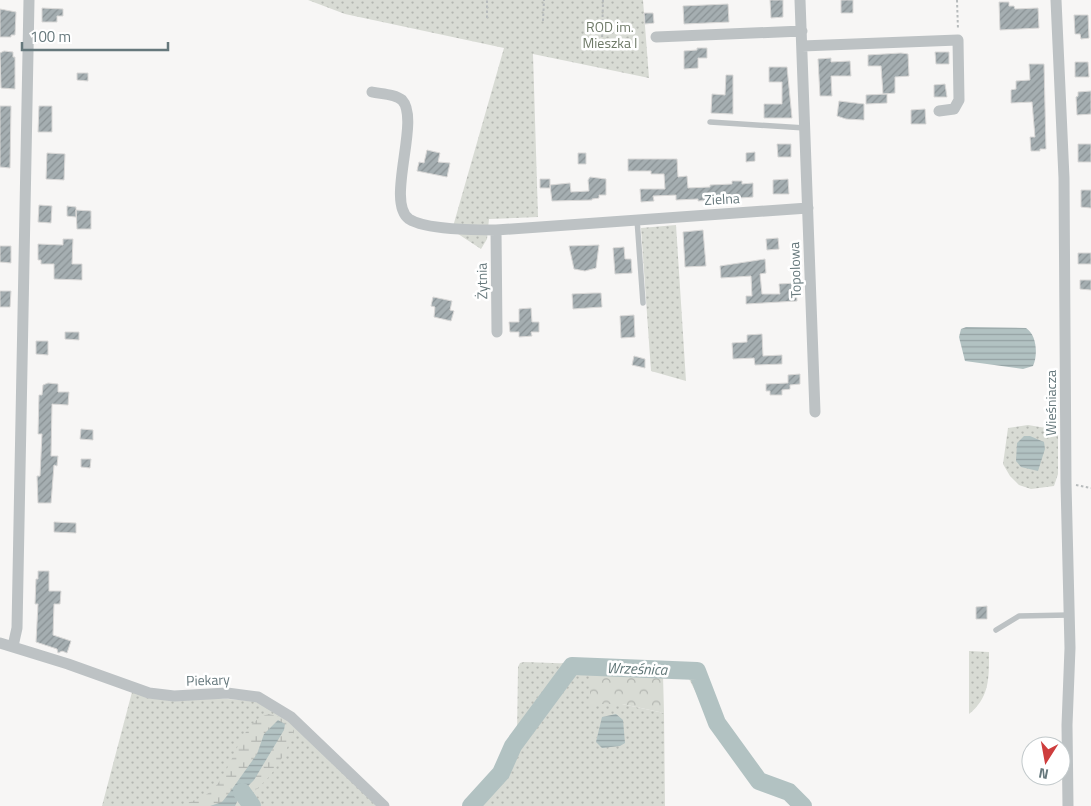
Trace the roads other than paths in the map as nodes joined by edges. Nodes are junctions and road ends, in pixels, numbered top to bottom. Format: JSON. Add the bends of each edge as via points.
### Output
{"nodes":[{"id":1,"x":30,"y":0,"type":"edge"},
{"id":2,"x":800,"y":0,"type":"edge"},
{"id":3,"x":1056,"y":0,"type":"edge"},
{"id":4,"x":802,"y":31,"type":"junction"},
{"id":5,"x":656,"y":37,"type":"dead end"},
{"id":6,"x":802,"y":46,"type":"junction"},
{"id":7,"x":372,"y":92,"type":"dead end"},
{"id":8,"x":939,"y":111,"type":"dead end"},
{"id":9,"x":710,"y":122,"type":"dead end"},
{"id":10,"x":805,"y":128,"type":"junction"},
{"id":11,"x":808,"y":208,"type":"junction"},
{"id":12,"x":637,"y":219,"type":"junction"},
{"id":13,"x":496,"y":230,"type":"junction"},
{"id":14,"x":643,"y":303,"type":"dead end"},
{"id":15,"x":498,"y":332,"type":"dead end"},
{"id":16,"x":815,"y":412,"type":"dead end"},
{"id":17,"x":1069,"y":615,"type":"junction"},
{"id":18,"x":996,"y":630,"type":"dead end"},
{"id":19,"x":0,"y":643,"type":"edge"},
{"id":20,"x":13,"y":646,"type":"junction"},
{"id":21,"x":384,"y":806,"type":"edge"},
{"id":22,"x":1068,"y":806,"type":"edge"}],
"edges":[{"from":1,"to":20,"type":"street","via":[[17,628]]},
{"from":2,"to":4,"type":"street","name":"Topolowa"},
{"from":3,"to":17,"type":"street","name":"Wieśniacza","via":[[1064,178]]},
{"from":4,"to":5,"type":"street"},
{"from":4,"to":6,"type":"street","name":"Topolowa"},
{"from":6,"to":8,"type":"street","via":[[958,40],[960,100],[954,109]]},
{"from":6,"to":10,"type":"street","name":"Topolowa"},
{"from":7,"to":13,"type":"street","name":"Zielna","via":[[394,96],[405,106],[406,135],[400,201],[406,215],[412,220],[449,228]]},
{"from":9,"to":10,"type":"lane"},
{"from":10,"to":11,"type":"street","name":"Topolowa"},
{"from":11,"to":12,"type":"street","name":"Zielna"},
{"from":11,"to":16,"type":"street","name":"Topolowa"},
{"from":12,"to":13,"type":"street","name":"Zielna"},
{"from":12,"to":14,"type":"lane"},
{"from":13,"to":15,"type":"street","name":"Żytnia"},
{"from":17,"to":18,"type":"lane","via":[[1019,616]]},
{"from":17,"to":22,"type":"street","name":"Wieśniacza"},
{"from":19,"to":20,"type":"street","name":"Piekary"},
{"from":20,"to":21,"type":"street","name":"Piekary","via":[[149,693],[174,696],[227,693],[258,697],[291,717]]}]}
